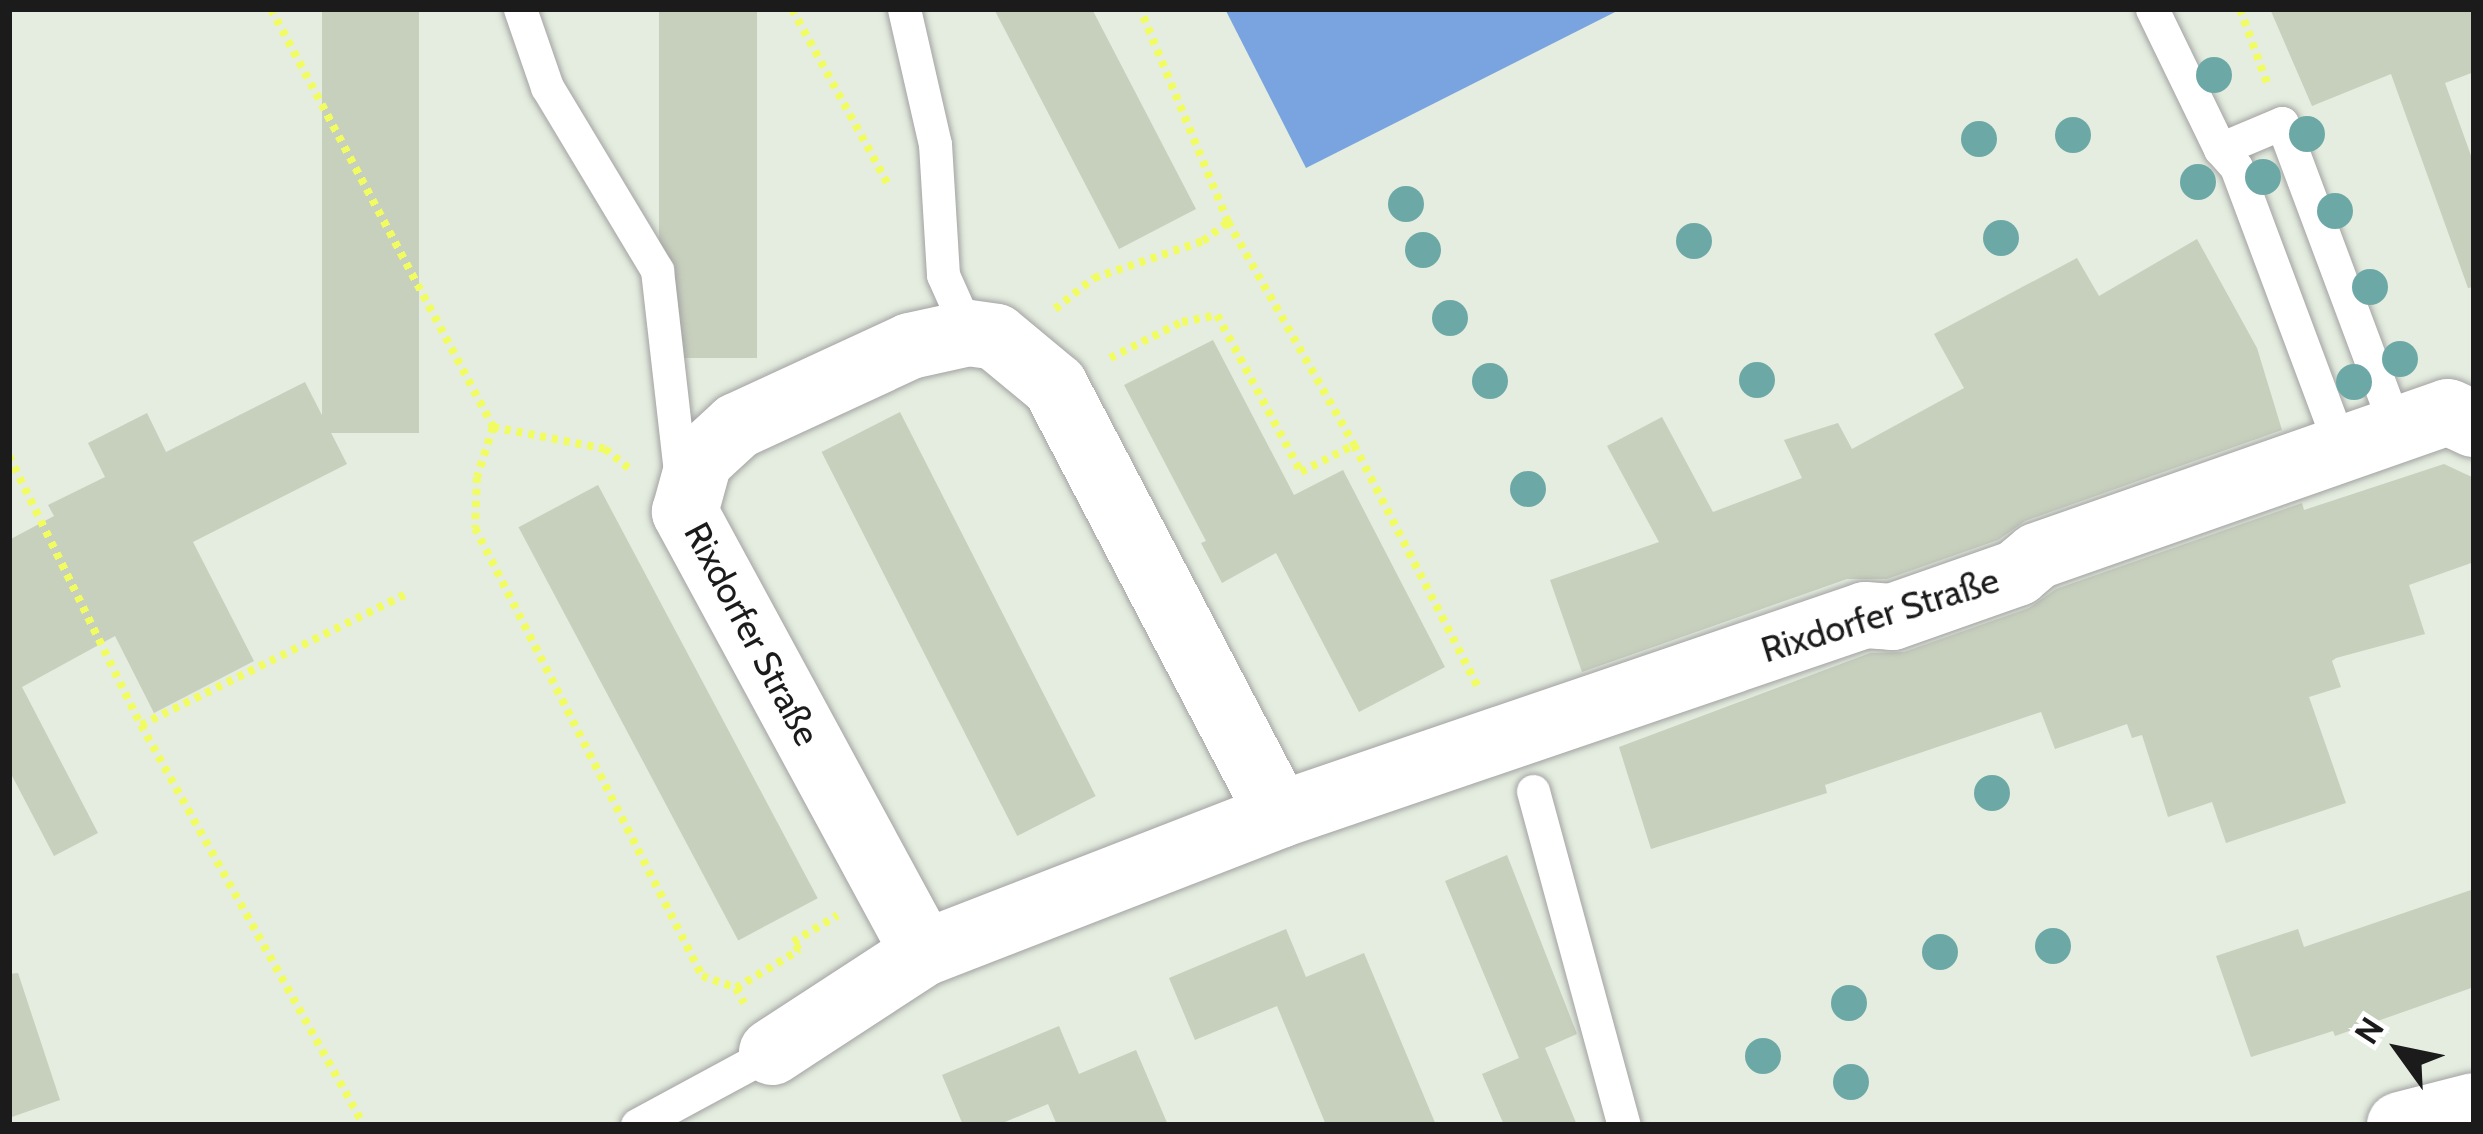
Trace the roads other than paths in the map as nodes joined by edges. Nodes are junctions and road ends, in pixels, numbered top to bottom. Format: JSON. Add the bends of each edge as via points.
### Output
{"nodes":[{"id":1,"x":520,"y":9,"type":"edge"},
{"id":2,"x":904,"y":9,"type":"edge"},
{"id":3,"x":2152,"y":9,"type":"edge"},
{"id":4,"x":2220,"y":149,"type":"junction"},
{"id":5,"x":1014,"y":357,"type":"junction"},
{"id":6,"x":2474,"y":425,"type":"edge"},
{"id":7,"x":2370,"y":440,"type":"junction"},
{"id":8,"x":685,"y":512,"type":"junction"},
{"id":9,"x":1519,"y":766,"type":"junction"},
{"id":10,"x":1279,"y":814,"type":"junction"},
{"id":11,"x":924,"y":953,"type":"junction"},
{"id":12,"x":772,"y":1052,"type":"joint"},
{"id":13,"x":2474,"y":1106,"type":"edge"},
{"id":14,"x":637,"y":1125,"type":"edge"},
{"id":15,"x":1624,"y":1125,"type":"edge"},
{"id":16,"x":2400,"y":1125,"type":"edge"}],
"edges":[{"from":1,"to":8,"type":"lane","via":[[547,87],[657,270]]},
{"from":2,"to":5,"type":"lane","via":[[935,144],[943,275]]},
{"from":3,"to":4,"type":"lane"},
{"from":4,"to":7,"type":"lane"},
{"from":4,"to":7,"type":"lane","via":[[2282,123]]},
{"from":5,"to":8,"type":"street","name":"Rixdorfer Straße","via":[[910,346],[737,426],[699,461]]},
{"from":5,"to":10,"type":"street"},
{"from":6,"to":7,"type":"street","name":"Rixdorfer Straße","via":[[2448,412]]},
{"from":7,"to":9,"type":"street","name":"Rixdorfer Straße","via":[[2037,556],[2017,573],[1892,617],[1864,615]]},
{"from":8,"to":11,"type":"street","name":"Rixdorfer Straße"},
{"from":9,"to":10,"type":"street","name":"Rixdorfer Straße"},
{"from":9,"to":15,"type":"lane"},
{"from":10,"to":11,"type":"street","name":"Rixdorfer Straße"},
{"from":11,"to":12,"type":"street","name":"Rixdorfer Straße"},
{"from":12,"to":14,"type":"lane"},
{"from":13,"to":16,"type":"street"}]}
